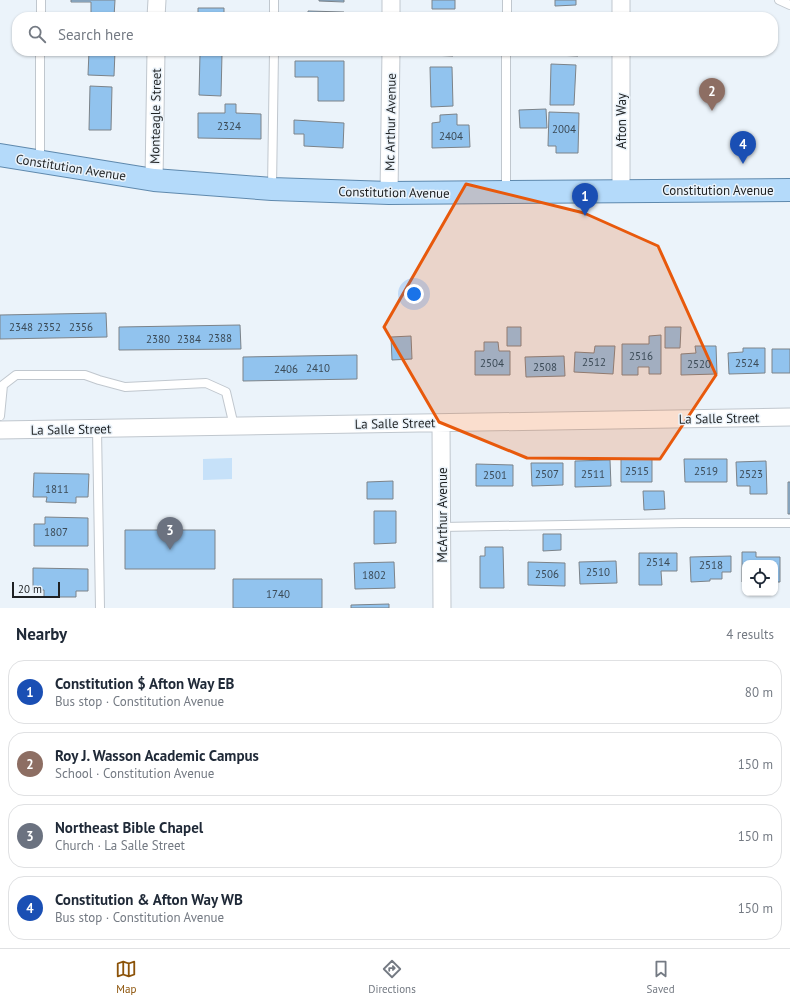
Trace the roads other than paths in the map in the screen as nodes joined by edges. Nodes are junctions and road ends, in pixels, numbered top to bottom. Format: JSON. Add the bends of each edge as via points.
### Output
{"nodes":[{"id":1,"x":41,"y":0,"type":"edge"},
{"id":2,"x":157,"y":0,"type":"edge"},
{"id":3,"x":274,"y":0,"type":"edge"},
{"id":4,"x":391,"y":0,"type":"edge"},
{"id":5,"x":507,"y":0,"type":"edge"},
{"id":6,"x":621,"y":0,"type":"edge"},
{"id":7,"x":779,"y":0,"type":"edge"},
{"id":8,"x":790,"y":5,"type":"edge"},
{"id":9,"x":41,"y":12,"type":"edge"},
{"id":10,"x":156,"y":12,"type":"edge"},
{"id":11,"x":274,"y":12,"type":"edge"},
{"id":12,"x":391,"y":12,"type":"edge"},
{"id":13,"x":507,"y":12,"type":"edge"},
{"id":14,"x":621,"y":12,"type":"edge"},
{"id":15,"x":40,"y":56,"type":"edge"},
{"id":16,"x":156,"y":56,"type":"edge"},
{"id":17,"x":274,"y":56,"type":"edge"},
{"id":18,"x":391,"y":56,"type":"edge"},
{"id":19,"x":506,"y":56,"type":"edge"},
{"id":20,"x":621,"y":56,"type":"edge"},
{"id":21,"x":0,"y":155,"type":"edge"},
{"id":22,"x":40,"y":162,"type":"junction"},
{"id":23,"x":154,"y":180,"type":"junction"},
{"id":24,"x":272,"y":189,"type":"junction"},
{"id":25,"x":790,"y":190,"type":"edge"},
{"id":26,"x":621,"y":191,"type":"junction"},
{"id":27,"x":506,"y":192,"type":"junction"},
{"id":28,"x":389,"y":193,"type":"junction"},
{"id":29,"x":0,"y":416,"type":"edge"},
{"id":30,"x":790,"y":417,"type":"edge"},
{"id":31,"x":441,"y":423,"type":"junction"},
{"id":32,"x":234,"y":426,"type":"junction"},
{"id":33,"x":96,"y":428,"type":"junction"},
{"id":34,"x":0,"y":430,"type":"edge"},
{"id":35,"x":790,"y":523,"type":"edge"},
{"id":36,"x":442,"y":527,"type":"junction"},
{"id":37,"x":100,"y":608,"type":"edge"},
{"id":38,"x":442,"y":608,"type":"edge"}],
"edges":[{"from":1,"to":9,"type":"lane"},
{"from":2,"to":10,"type":"street"},
{"from":3,"to":11,"type":"lane"},
{"from":4,"to":12,"type":"street"},
{"from":5,"to":13,"type":"lane"},
{"from":6,"to":14,"type":"street"},
{"from":7,"to":8,"type":"lane"},
{"from":15,"to":22,"type":"lane"},
{"from":16,"to":23,"type":"street","name":"Monteagle Street"},
{"from":17,"to":24,"type":"lane"},
{"from":18,"to":28,"type":"street","name":"Mc Arthur Avenue"},
{"from":19,"to":27,"type":"lane"},
{"from":20,"to":26,"type":"street","name":"Afton Way"},
{"from":21,"to":22,"type":"main road","name":"Constitution Avenue"},
{"from":22,"to":23,"type":"main road","name":"Constitution Avenue"},
{"from":23,"to":24,"type":"main road","name":"Constitution Avenue"},
{"from":24,"to":28,"type":"main road","name":"Constitution Avenue"},
{"from":25,"to":26,"type":"main road","name":"Constitution Avenue"},
{"from":26,"to":27,"type":"main road","name":"Constitution Avenue"},
{"from":27,"to":28,"type":"main road","name":"Constitution Avenue"},
{"from":29,"to":32,"type":"lane","via":[[3,385],[16,375],[85,375],[125,387],[206,382],[226,392]]},
{"from":30,"to":31,"type":"street","name":"La Salle Street"},
{"from":31,"to":32,"type":"street","name":"La Salle Street"},
{"from":31,"to":36,"type":"street","name":"McArthur Avenue"},
{"from":32,"to":33,"type":"street","name":"La Salle Street"},
{"from":33,"to":34,"type":"street","name":"La Salle Street"},
{"from":33,"to":37,"type":"lane"},
{"from":35,"to":36,"type":"lane"},
{"from":36,"to":38,"type":"street","name":"McArthur Avenue"}]}
